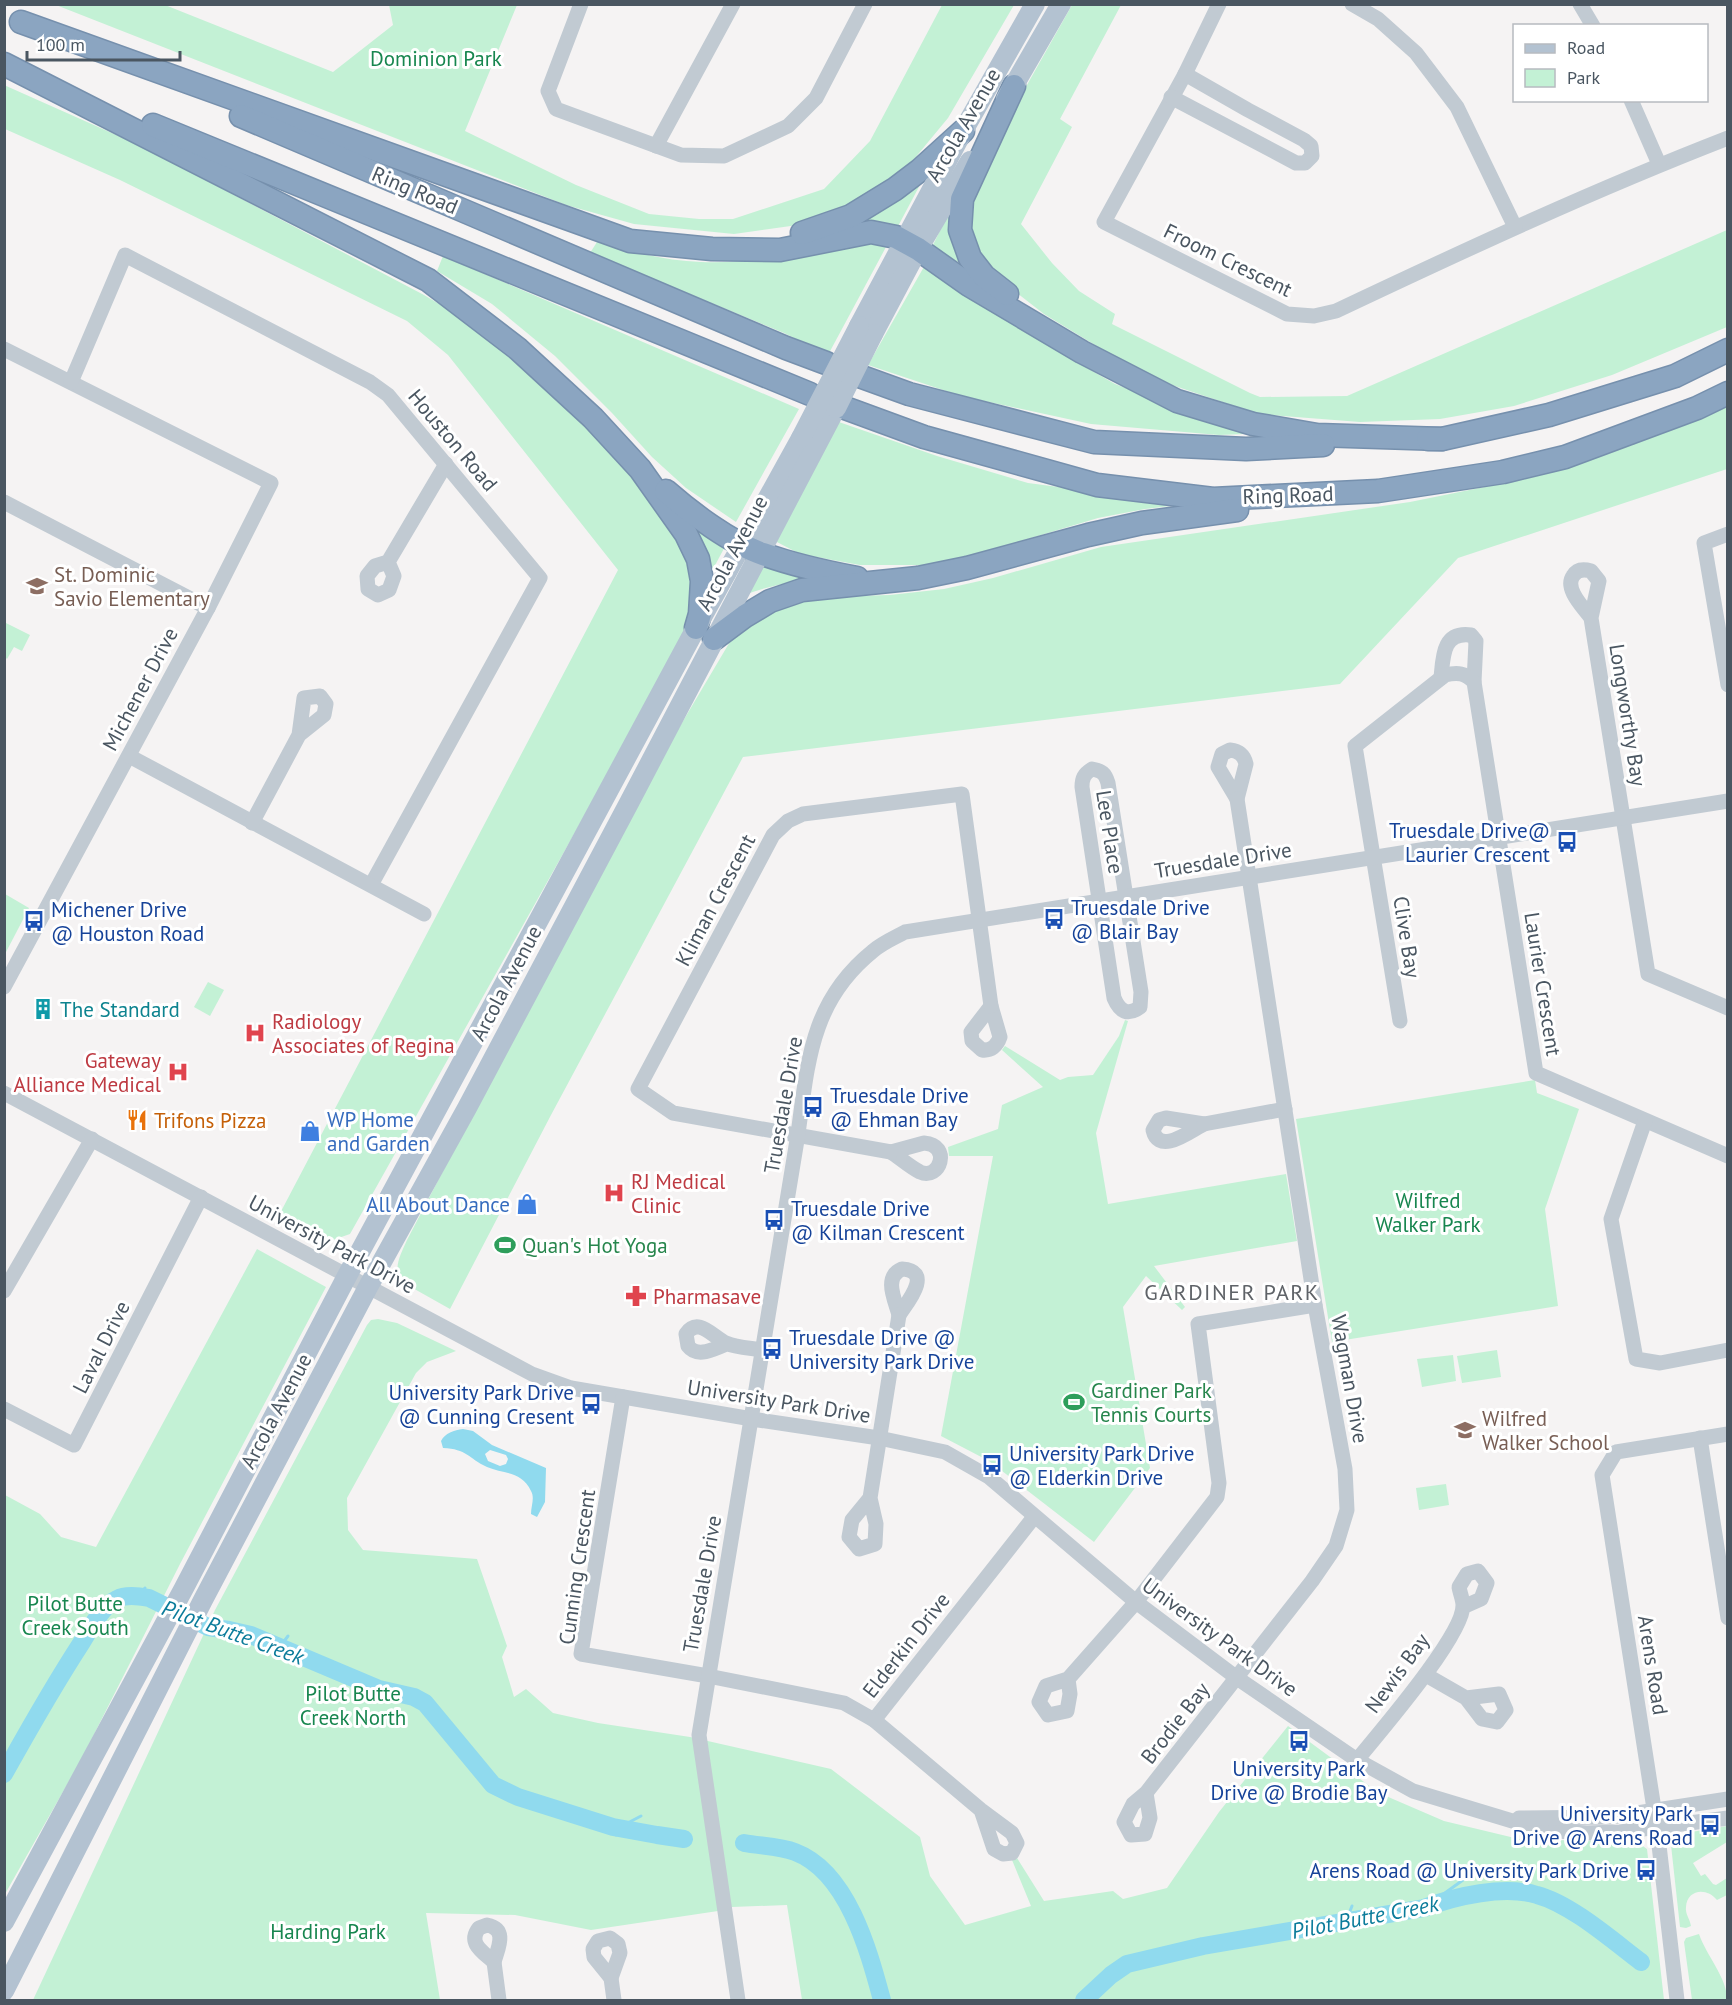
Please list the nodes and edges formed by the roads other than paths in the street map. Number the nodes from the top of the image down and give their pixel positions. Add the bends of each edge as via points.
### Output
1 (581, 4) edge
2 (732, 4) edge
3 (865, 4) edge
4 (1035, 4) edge
5 (1061, 4) edge
6 (1219, 4) edge
7 (1352, 4) edge
8 (1580, 4) edge
9 (13, 18) edge
10 (1592, 24) edge
11 (4, 64) edge
12 (1185, 74) junction
13 (1014, 86) junction
14 (1171, 97) junction
15 (1632, 102) edge
16 (963, 131) junction
17 (1728, 138) edge
18 (656, 146) junction
19 (1659, 165) junction
20 (1515, 227) junction
21 (911, 245) junction
22 (712, 249) junction
23 (4, 349) edge
24 (1728, 350) edge
25 (1082, 352) junction
26 (826, 363) dead end
27 (862, 377) dead end
28 (71, 382) junction
29 (1728, 393) edge
30 (810, 394) dead end
31 (845, 408) dead end
32 (1442, 439) junction
33 (446, 464) junction
34 (639, 469) junction
35 (1378, 491) junction
36 (4, 502) edge
37 (1728, 534) edge
38 (752, 549) junction
39 (388, 562) dead end
40 (877, 583) junction
41 (208, 608) junction
42 (1591, 618) dead end
43 (705, 634) junction
44 (1441, 678) junction
45 (1474, 682) junction
46 (1728, 685) edge
47 (298, 735) dead end
48 (129, 756) junction
49 (1237, 799) dead end
50 (1728, 801) edge
51 (1623, 818) junction
52 (252, 823) junction
53 (1498, 838) junction
54 (1373, 858) junction
55 (1249, 878) junction
56 (371, 885) junction
57 (1126, 896) junction
58 (1100, 901) junction
59 (424, 914) dead end
60 (978, 921) junction
61 (4, 987) edge
62 (991, 1006) dead end
63 (1728, 1008) edge
64 (1400, 1022) dead end
65 (4, 1093) edge
66 (1285, 1109) junction
67 (1645, 1120) junction
68 (1204, 1124) dead end
69 (798, 1134) junction
70 (92, 1139) junction
71 (891, 1152) dead end
72 (1728, 1156) edge
73 (201, 1197) junction
74 (347, 1276) junction
75 (368, 1287) junction
76 (4, 1291) edge
77 (1315, 1305) junction
78 (899, 1315) dead end
79 (727, 1344) dead end
80 (763, 1350) junction
81 (1728, 1350) edge
82 (623, 1397) junction
83 (4, 1409) edge
84 (752, 1419) junction
85 (1728, 1434) edge
86 (879, 1438) junction
87 (1700, 1438) junction
88 (870, 1498) dead end
89 (1034, 1517) junction
90 (1136, 1602) junction
91 (1464, 1606) dead end
92 (1728, 1618) edge
93 (1426, 1675) junction
94 (708, 1676) junction
95 (1237, 1678) junction
96 (1068, 1679) dead end
97 (1466, 1698) dead end
98 (874, 1720) junction
99 (1356, 1760) junction
100 (1146, 1793) dead end
101 (1728, 1799) edge
102 (981, 1810) dead end
103 (1654, 1811) junction
104 (1504, 1818) junction
105 (1728, 1818) edge
106 (1657, 1828) junction
107 (4, 1922) edge
108 (494, 1962) dead end
109 (611, 1978) dead end
110 (4, 1991) edge
111 (499, 2001) edge
112 (614, 2001) edge
113 (738, 2001) edge
114 (1677, 2001) edge

1 - 18 street via 548,91 556,109
2 - 18 street
3 - 18 street via 816,98 788,126 724,156 681,155
4 - 16 main road, Arcola Avenue
5 - 13 main road, Arcola Avenue
6 - 12 street, Froom Crescent
7 - 20 street via 1378,19 1416,53 1457,107
8 - 10 street
9 - 22 highway via 630,241
9 - 26 highway, Ring Road
11 - 30 highway, Ring Road
11 - 34 highway via 428,280 518,349 593,418
12 - 14 street, Froom Crescent
12 - 14 street via 1304,140 1311,146 1312,156 1305,163 1296,163
13 - 21 main road, Arcola Avenue
13 - 25 highway via 962,199 960,230 970,258 984,276
14 - 20 street, Froom Crescent via 1104,222 1287,314 1314,316 1336,311
15 - 19 street
16 - 21 main road, Arcola Avenue
16 - 22 highway via 895,189 851,216 792,236
17 - 19 street, Froom Crescent
19 - 20 street, Froom Crescent
21 - 22 highway via 871,232 780,250
21 - 25 highway via 969,285
21 - 38 main road, Arcola Avenue, bridge
23 - 28 street, Michener Drive
24 - 32 highway via 1675,376 1549,415
25 - 32 highway via 1178,400 1253,424 1317,435
27 - 32 highway via 909,394 1094,442 1246,449
28 - 33 street, Houston Road via 125,255 370,382 388,395
28 - 41 street, Michener Drive via 272,483
29 - 35 highway, Ring Road via 1565,457 1503,472
31 - 35 highway, Ring Road via 924,437 1097,485 1213,499
33 - 39 street
33 - 56 street, Houston Road via 540,578
34 - 38 highway via 685,508
34 - 43 highway via 686,534 698,559
35 - 40 highway via 1142,523 967,568
36 - 41 street
37 - 46 street via 1704,543
38 - 40 highway via 805,567
38 - 43 main road, Arcola Avenue
40 - 43 highway via 802,590 770,601
41 - 48 street, Michener Drive
42 - 51 street, Longworthy Bay
43 - 74 main road, Arcola Avenue
43 - 75 main road, Arcola Avenue via 467,1108
44 - 45 street via 1461,673
44 - 45 street via 1444,650 1451,638 1463,634 1471,635 1476,642
44 - 54 street, Clive Bay via 1355,746
45 - 53 street
47 - 52 street
48 - 52 street
48 - 61 street, Michener Drive
49 - 55 street, Wagman Drive
50 - 51 street, Truesdale Drive
51 - 53 street, Truesdale Drive
51 - 63 street, Longworthy Bay via 1648,974
52 - 56 street
53 - 54 street, Truesdale Drive
53 - 67 street, Laurier Crescent via 1536,1073
54 - 55 street, Truesdale Drive
54 - 64 street, Clive Bay
55 - 57 street, Truesdale Drive
55 - 66 street, Wagman Drive
56 - 59 street
57 - 58 street, Truesdale Drive
57 - 58 street via 1141,992 1140,1007 1133,1012 1118,1007 1114,998
57 - 58 street, Lee Place via 1108,783 1101,770 1092,769 1082,779 1082,787
58 - 60 street, Truesdale Drive
60 - 62 street
60 - 69 street, Truesdale Drive via 905,932 874,950 848,974 823,1012 808,1057
60 - 69 street, Kliman Crescent via 962,794 803,814 773,835 638,1089 673,1113
65 - 70 street, University Park Drive
66 - 68 street
66 - 77 street, Wagman Drive
67 - 72 street, Laurier Crescent
67 - 81 street via 1611,1219 1636,1359 1660,1363
69 - 71 street
69 - 80 street, Truesdale Drive
70 - 73 street, University Park Drive
70 - 76 street
73 - 74 street, University Park Drive
73 - 83 street, Laval Drive via 74,1445
74 - 75 street, University Park Drive
74 - 107 main road, Arcola Avenue
75 - 82 street, University Park Drive via 532,1374 571,1388
75 - 110 main road, Arcola Avenue
77 - 90 street via 1198,1324 1219,1483 1217,1497
77 - 95 street, Wagman Drive via 1345,1469 1347,1510 1336,1546
78 - 86 street
79 - 80 street
80 - 84 street, Truesdale Drive
82 - 84 street, University Park Drive
82 - 94 street, Cunning Crescent via 581,1654
84 - 86 street, University Park Drive
84 - 94 street, Truesdale Drive
85 - 87 street, Arens Road
86 - 88 street
86 - 89 street, University Park Drive via 945,1452 989,1478
87 - 92 street
87 - 103 street, Arens Road via 1616,1452 1602,1474
89 - 90 street, University Park Drive
89 - 98 street, Elderkin Drive
90 - 95 street, University Park Drive
90 - 96 street
91 - 93 street, Newis Bay
93 - 97 street
93 - 99 street, Newis Bay
94 - 98 street, Elderkin Drive via 844,1703
94 - 113 street, Truesdale Drive via 699,1735 700,1755
95 - 99 street, University Park Drive
95 - 100 street, Brodie Bay
98 - 102 street
99 - 104 street, University Park Drive via 1413,1791
101 - 103 street, University Park Drive
103 - 104 street, University Park Drive via 1611,1817
103 - 106 street, Arens Road
104 - 106 street, University Park Drive via 1542,1830 1587,1833
105 - 106 street, University Park Drive
106 - 114 street, Arens Road
108 - 111 street
109 - 112 street

